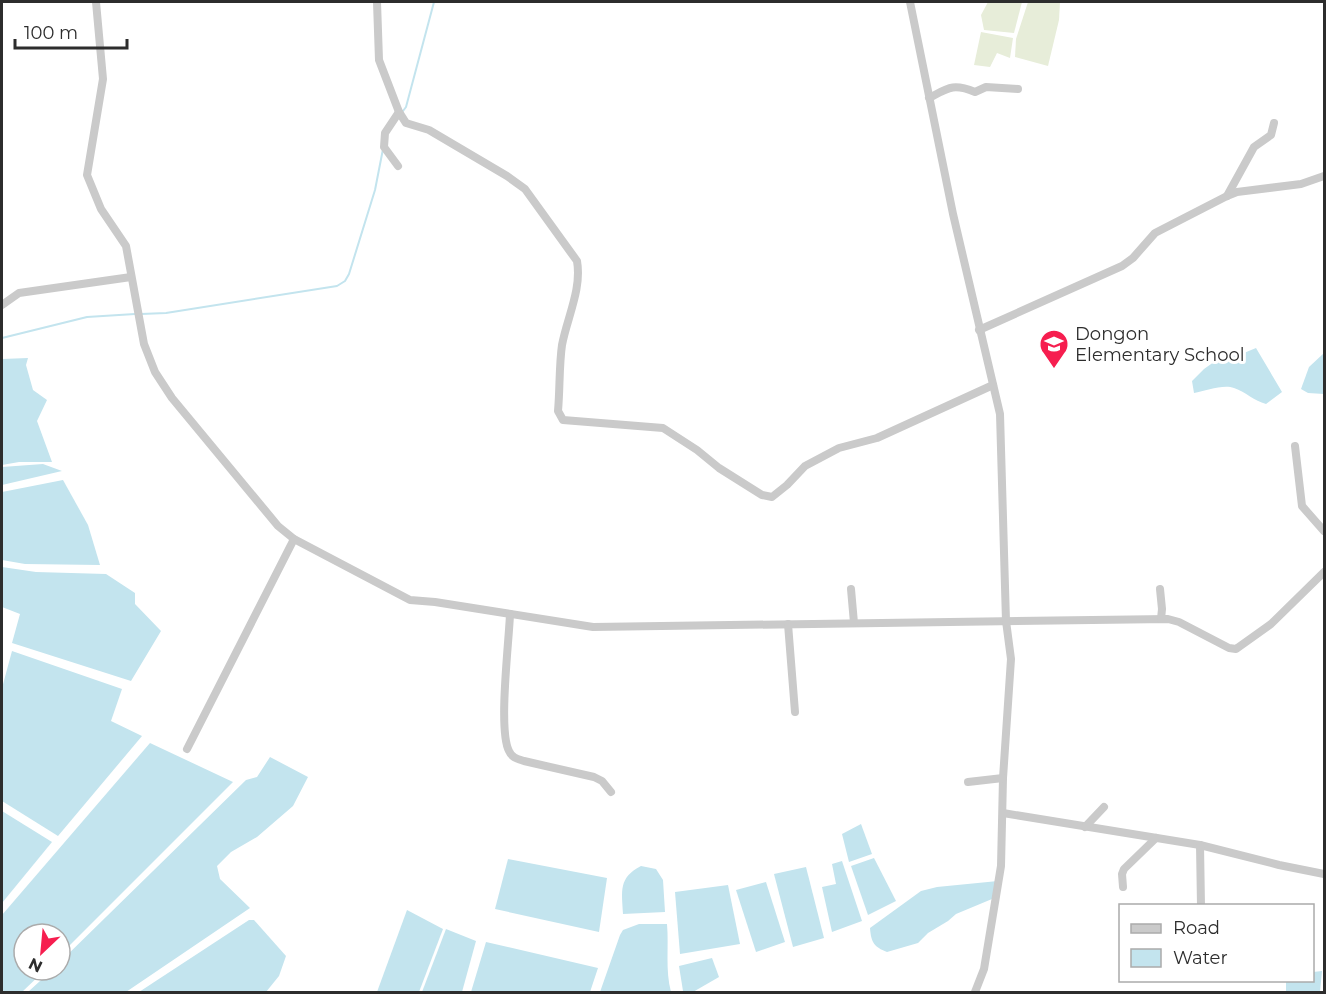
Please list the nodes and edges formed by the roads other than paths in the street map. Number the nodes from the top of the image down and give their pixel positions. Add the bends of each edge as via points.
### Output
1 (96, 2) edge
2 (377, 2) edge
3 (909, 2) edge
4 (1018, 89) dead end
5 (929, 98) junction
6 (399, 112) junction
7 (1274, 123) dead end
8 (398, 166) dead end
9 (1324, 176) edge
10 (1227, 196) junction
11 (130, 277) junction
12 (2, 305) edge
13 (980, 330) junction
14 (993, 385) junction
15 (1295, 446) dead end
16 (1324, 531) edge
17 (294, 539) junction
18 (1324, 572) edge
19 (851, 589) dead end
20 (1160, 589) dead end
21 (510, 614) junction
22 (1161, 619) junction
23 (1006, 621) junction
24 (854, 623) junction
25 (788, 624) junction
26 (795, 712) dead end
27 (187, 749) dead end
28 (1003, 778) junction
29 (969, 782) dead end
30 (611, 792) dead end
31 (1104, 807) dead end
32 (1003, 813) junction
33 (1084, 827) junction
34 (1156, 838) junction
35 (1200, 845) junction
36 (1324, 874) edge
37 (1123, 887) dead end
38 (1201, 904) edge
39 (975, 993) edge

1 - 11 street via 103,79 87,175 101,209 126,246
2 - 6 street via 379,60
3 - 5 street
4 - 5 street via 986,87 975,92 950,87
5 - 13 street
6 - 8 street via 385,133 384,147
6 - 14 street via 406,123 429,130 525,189 577,261 577,284 562,345 558,411 563,420 663,428 769,498 805,466 839,447 877,438
7 - 10 street via 1271,135 1254,147
9 - 10 street via 1301,184
10 - 13 street via 1155,234 1122,266
11 - 12 street via 19,293
11 - 17 street via 144,344 155,372 271,517
13 - 14 street
14 - 23 street via 1000,414
15 - 16 street via 1302,506
17 - 21 street via 410,600
17 - 27 street
18 - 22 street via 1271,624 1236,649 1179,622
19 - 24 street
20 - 22 street
21 - 25 street via 593,627
21 - 30 street via 504,731 508,751 514,758 594,777
22 - 23 street
23 - 24 street
23 - 28 street via 1011,659
24 - 25 street
25 - 26 street
28 - 29 street
28 - 32 street
31 - 33 street
32 - 33 street
32 - 39 street via 998,889 984,969
33 - 34 street
34 - 35 street
34 - 37 street via 1124,869
35 - 36 street
35 - 38 street

